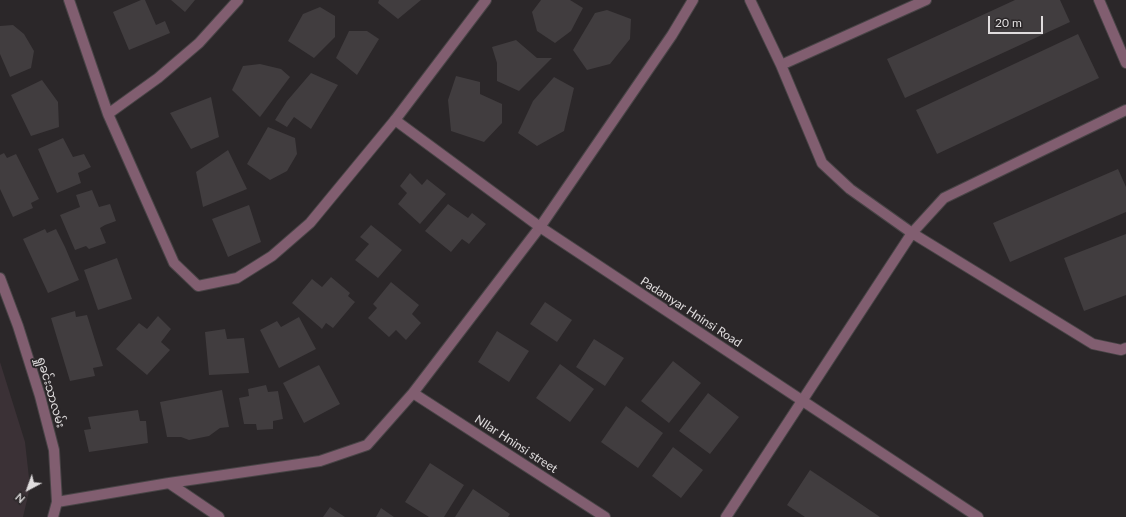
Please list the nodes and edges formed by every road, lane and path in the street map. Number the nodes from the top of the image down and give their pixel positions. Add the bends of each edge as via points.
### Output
1 (69, 0) edge
2 (238, 0) edge
3 (486, 0) edge
4 (693, 0) edge
5 (750, 0) edge
6 (926, 0) edge
7 (1099, 0) edge
8 (1126, 63) edge
9 (781, 65) junction
10 (1126, 110) edge
11 (108, 114) junction
12 (395, 120) junction
13 (540, 228) junction
14 (912, 233) junction
15 (0, 278) edge
16 (1126, 348) edge
17 (413, 394) junction
18 (802, 400) junction
19 (169, 483) junction
20 (57, 502) junction
21 (52, 517) edge
22 (220, 517) edge
23 (604, 517) edge
24 (726, 517) edge
25 (978, 517) edge

1 - 11 street
2 - 11 street via 199,43 158,78
3 - 12 street
4 - 13 street via 672,35
5 - 9 street
6 - 9 street
7 - 8 street
9 - 14 street via 822,163 850,189
10 - 14 street via 944,198
11 - 12 street via 174,263 198,286 237,278 272,256 310,223
12 - 13 street, Padamyar Hninsi Road
13 - 17 street
13 - 18 street, Padamyar Hninsi Road
14 - 16 street via 1093,344 1121,350
14 - 18 street
15 - 20 street, ရှုခင်းသာလမ်း via 40,396 54,450
17 - 19 street via 367,445 320,461
17 - 23 street, NIlar Hninsi street
18 - 24 street
18 - 25 street, Padamyar Hninsi Road
19 - 20 street
19 - 22 street
20 - 21 street, ရှုခင်းသာလမ်း

